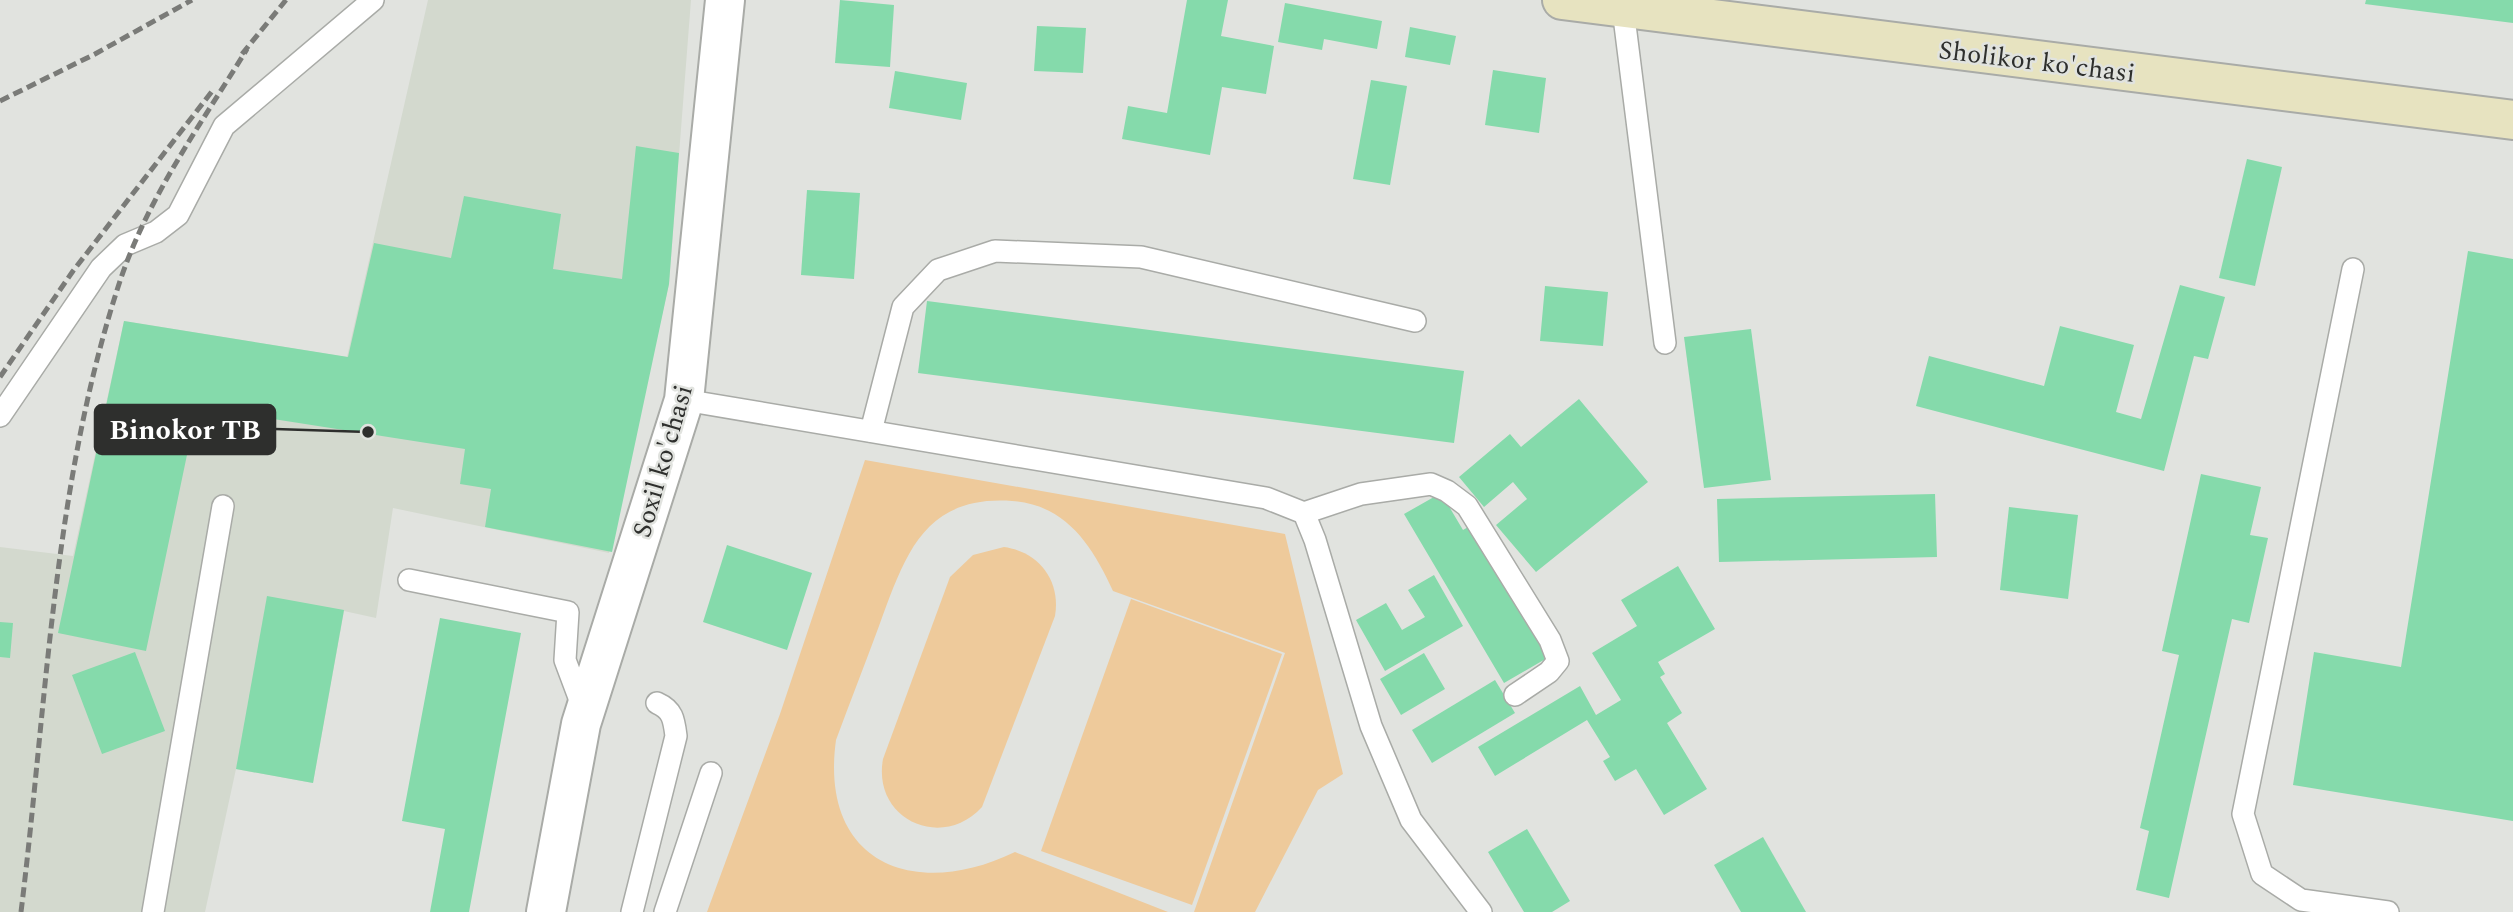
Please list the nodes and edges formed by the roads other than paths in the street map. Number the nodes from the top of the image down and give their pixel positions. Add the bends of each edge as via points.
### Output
1 (373, 0) edge
2 (725, 0) edge
3 (1562, 0) edge
4 (1623, 9) junction
5 (2513, 120) edge
6 (2353, 269) dead end
7 (1415, 321) dead end
8 (1665, 344) dead end
9 (684, 400) junction
10 (0, 416) edge
11 (871, 431) junction
12 (223, 506) dead end
13 (1304, 513) junction
14 (409, 580) dead end
15 (1515, 695) dead end
16 (657, 703) dead end
17 (584, 713) junction
18 (711, 773) dead end
19 (153, 912) edge
20 (546, 912) edge
21 (632, 912) edge
22 (665, 912) edge
23 (1481, 912) edge
24 (2388, 912) edge

1 - 10 lane via 224,126 178,215 156,232 125,245 102,268
2 - 9 street, Soxil ko'chasi
3 - 4 street, Sholikor ko'chasi
4 - 5 street, Sholikor ko'chasi
4 - 8 lane
6 - 24 lane via 2242,814 2262,874 2301,900
7 - 11 lane via 1141,257 995,251 938,270 904,307
9 - 11 lane
9 - 17 street, Soxil ko'chasi
11 - 13 lane via 1266,498
12 - 19 lane
13 - 15 lane via 1361,494 1431,484 1467,506 1550,640 1558,661 1549,673
13 - 23 lane via 1371,726 1411,820
14 - 17 lane via 568,612 565,660
16 - 21 lane via 673,717 676,736
17 - 20 street, Soxil ko'chasi
18 - 22 lane

